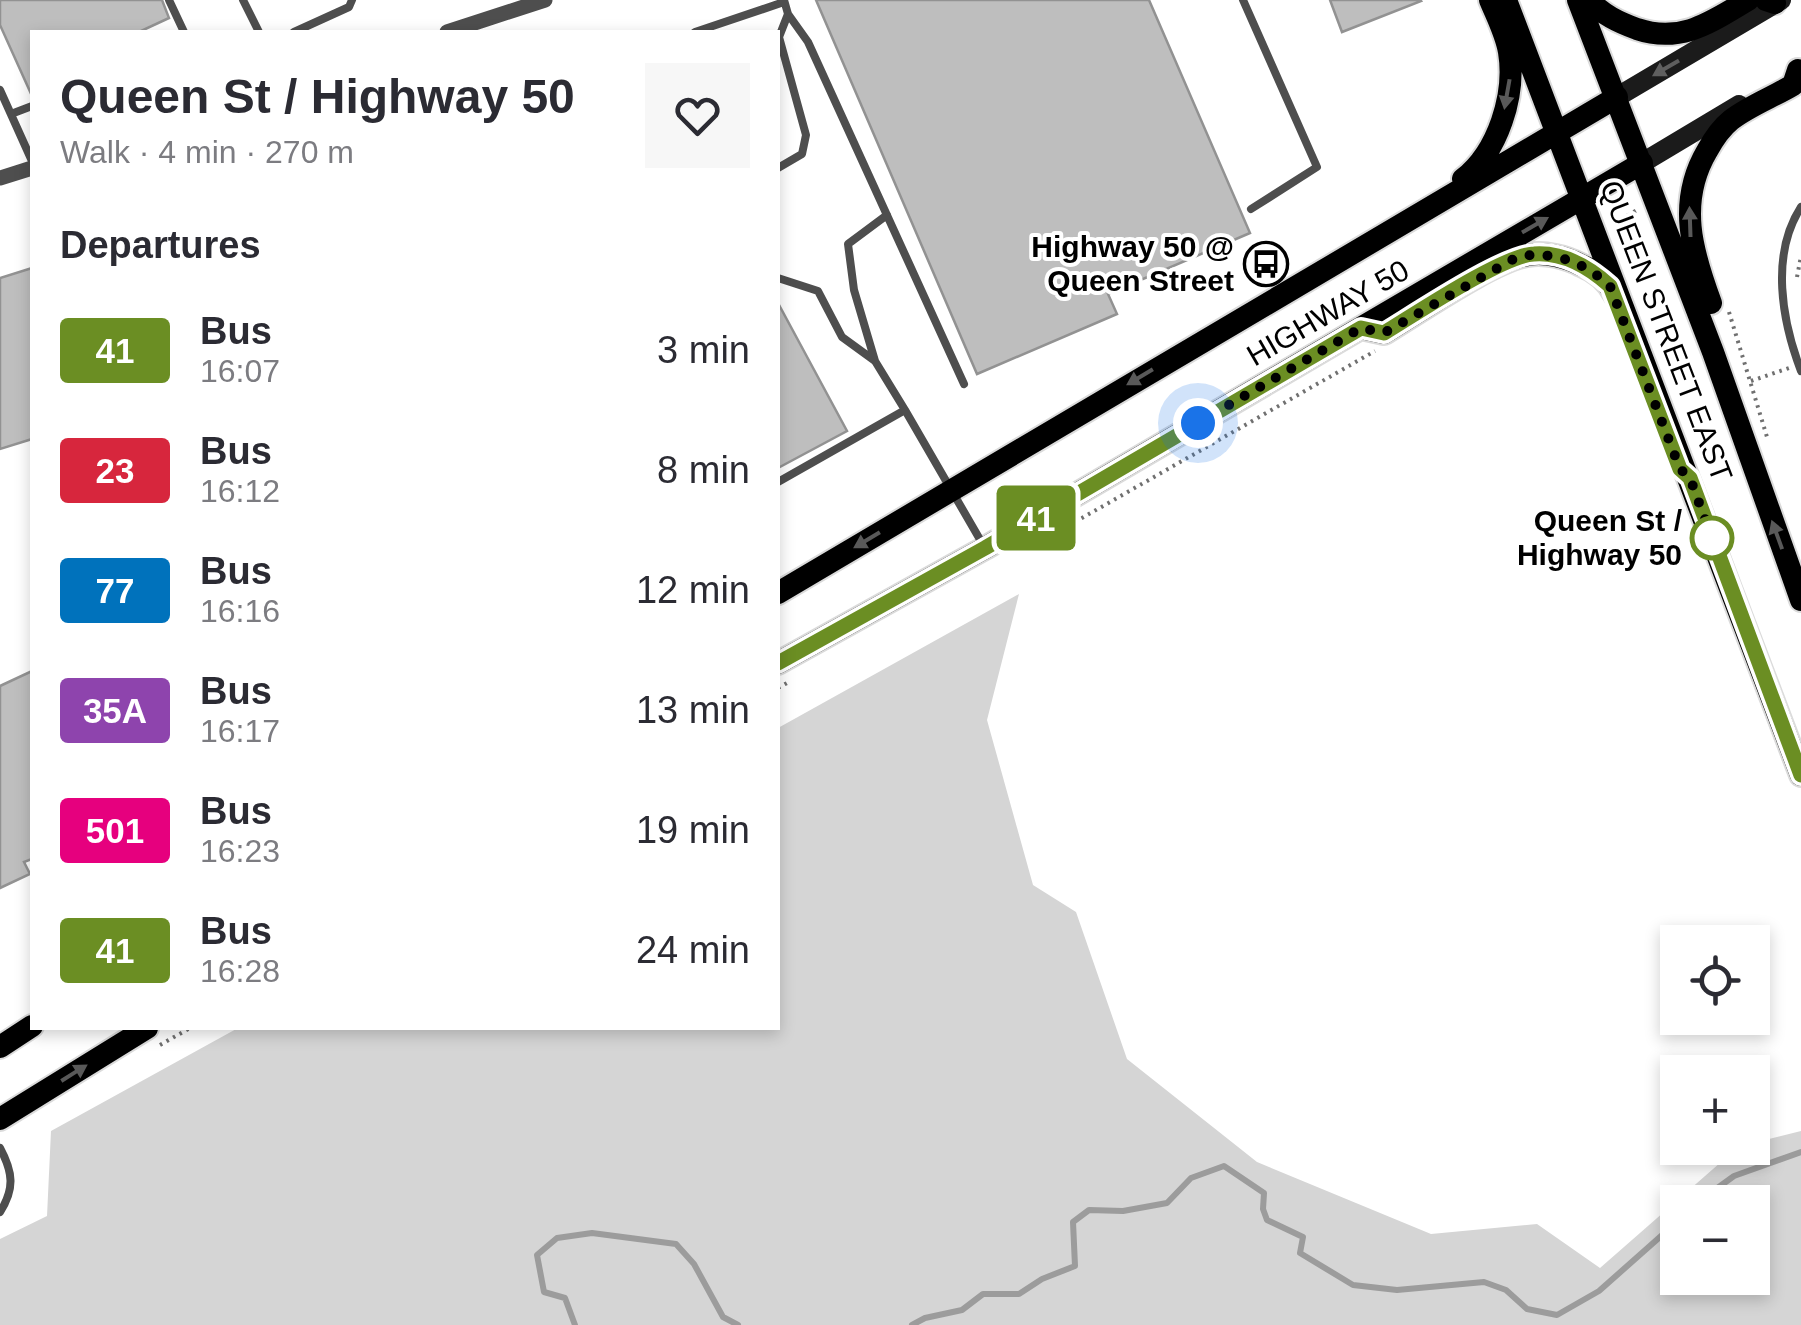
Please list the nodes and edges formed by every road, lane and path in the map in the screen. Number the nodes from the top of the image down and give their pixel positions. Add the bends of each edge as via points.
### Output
1 (169, 0) edge
2 (243, 0) edge
3 (352, 0) edge
4 (545, 0) edge
5 (1243, 0) edge
6 (1490, 0) edge
7 (1506, 0) edge
8 (1578, 0) edge
9 (1589, 0) edge
10 (1748, 0) edge
11 (784, 1) edge
12 (1774, 1) edge
13 (788, 14) junction
14 (183, 30) edge
15 (258, 30) edge
16 (298, 30) edge
17 (453, 30) edge
18 (701, 30) edge
19 (780, 34) edge
20 (780, 41) edge
21 (1800, 70) edge
22 (0, 90) edge
23 (1617, 97) junction
24 (30, 107) edge
25 (11, 114) junction
26 (1559, 133) junction
27 (30, 159) edge
28 (1642, 163) junction
29 (30, 165) edge
30 (780, 167) edge
31 (0, 178) edge
32 (1584, 197) junction
33 (1656, 200) junction
34 (1801, 207) edge
35 (1251, 209) dead end
36 (887, 215) junction
37 (1597, 232) junction
38 (1801, 256) edge
39 (1346, 257) junction
40 (780, 279) edge
41 (1797, 281) dead end
42 (1724, 300) dead end
43 (1361, 328) junction
44 (1388, 344) dead end
45 (875, 361) junction
46 (1800, 368) edge
47 (1751, 380) junction
48 (964, 384) dead end
49 (906, 410) junction
50 (1768, 438) dead end
51 (1747, 450) junction
52 (1690, 478) junction
53 (780, 481) edge
54 (951, 491) junction
55 (1068, 526) dead end
56 (985, 548) junction
57 (780, 592) edge
58 (1801, 600) edge
59 (786, 671) edge
60 (1801, 775) edge
61 (30, 1027) edge
62 (144, 1030) edge
63 (0, 1047) edge
64 (0, 1118) edge
65 (0, 1148) edge
66 (0, 1212) edge

1 - 14 lane
2 - 15 lane
3 - 16 lane
4 - 17 street
5 - 35 lane via 1317,167
6 -> 39 main road via 1508,47 1510,84 1482,161 1458,184 1349,247
7 - 26 main road, QUEEN STREET EAST
8 - 23 main road, QUEEN STREET EAST
9 - 10 main road via 1618,22 1672,35 1702,27
11 - 13 lane
11 - 18 lane
12 -> 23 main road, HIGHWAY 50
13 - 19 lane
13 - 36 lane via 808,42
20 - 30 lane via 806,135 802,154
21 - 28 main road, HIGHWAY 50
51 -> 21 main road via 1736,373 1692,246 1690,198 1700,164 1723,128 1793,85
22 - 25 lane
23 - 26 main road, HIGHWAY 50
23 - 28 main road, QUEEN STREET EAST
24 - 25 lane
25 - 27 lane
26 - 32 main road, QUEEN STREET EAST
26 - 39 main road, HIGHWAY 50
28 - 32 main road, HIGHWAY 50
28 - 33 main road, QUEEN STREET EAST
29 - 31 street
32 - 37 main road, QUEEN STREET EAST
43 -> 32 main road, HIGHWAY 50
33 - 37 path
33 - 51 main road, QUEEN STREET EAST
34 - 46 lane via 1783,253 1782,276
36 - 45 lane via 848,244
36 - 48 lane
37 - 52 main road, QUEEN STREET EAST
38 - 41 path
39 -> 54 main road, HIGHWAY 50
40 - 45 lane via 818,292 842,337
42 - 47 path
43 - 52 main road via 1384,333 1517,257 1556,256 1586,266 1610,286 1680,469
43 - 56 main road, HIGHWAY 50
44 - 55 path
45 - 49 lane
46 - 47 path
47 - 50 path
49 - 53 lane
49 - 54 lane
58 -> 51 main road, QUEEN STREET EAST
52 - 60 main road, QUEEN STREET EAST
54 - 56 lane
54 -> 57 main road, HIGHWAY 50
56 - 59 main road, HIGHWAY 50
61 - 63 main road
64 -> 62 main road
65 - 66 lane via 12,1191

